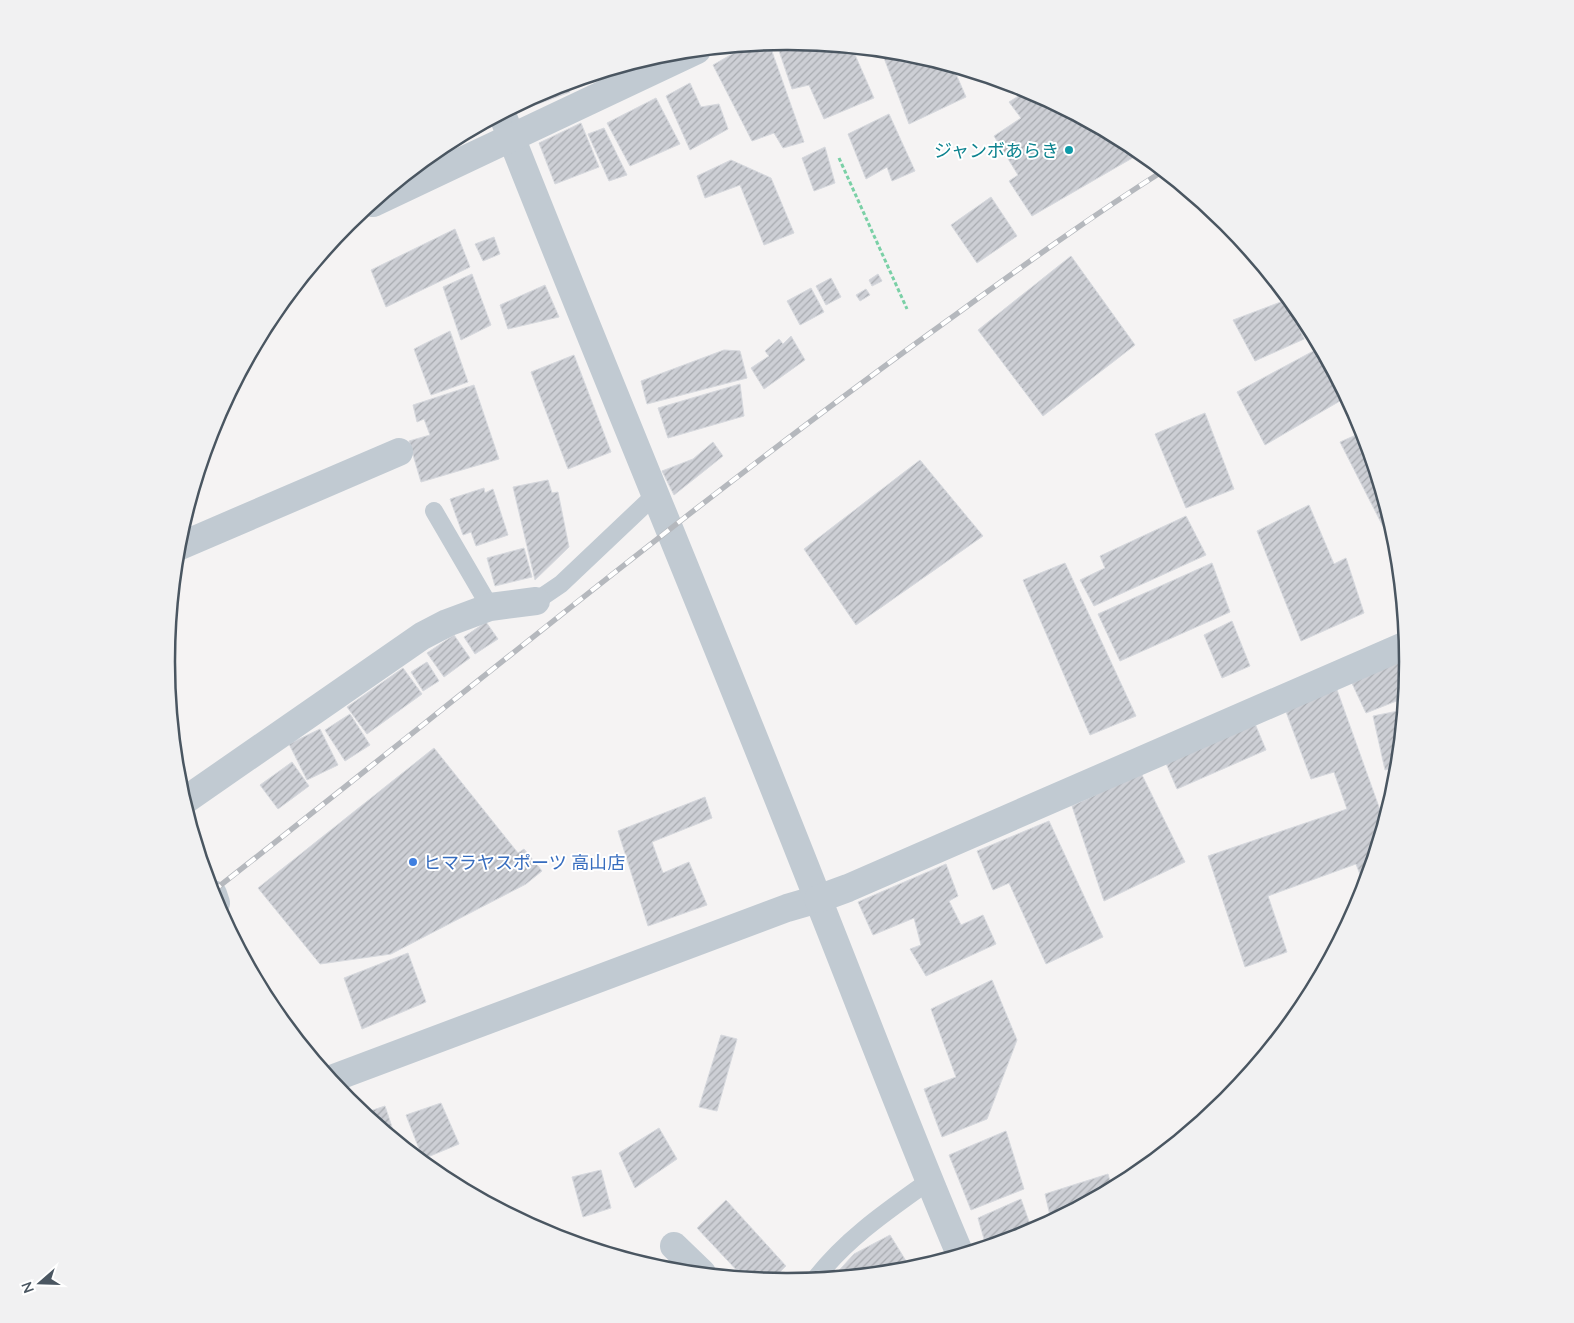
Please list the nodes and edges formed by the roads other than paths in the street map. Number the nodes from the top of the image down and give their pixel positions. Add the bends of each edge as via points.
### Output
1 (665, 63) edge
2 (506, 126) edge
3 (405, 185) edge
4 (399, 452) dead end
5 (656, 494) junction
6 (434, 511) dead end
7 (187, 543) edge
8 (536, 601) joint
9 (490, 607) junction
10 (1398, 648) edge
11 (191, 796) edge
12 (818, 899) junction
13 (339, 1077) edge
14 (929, 1182) junction
15 (674, 1246) dead end
16 (958, 1248) edge
17 (694, 1266) edge
18 (821, 1272) edge

1 - 2 street
2 - 3 street
2 - 5 street
4 - 7 street
5 - 8 lane via 561,584
5 - 12 street
6 - 9 lane
8 - 9 street
9 - 11 street via 422,636
10 - 12 street
12 - 13 street
12 - 14 street
14 - 16 street
14 - 18 lane via 843,1247
15 - 17 street

